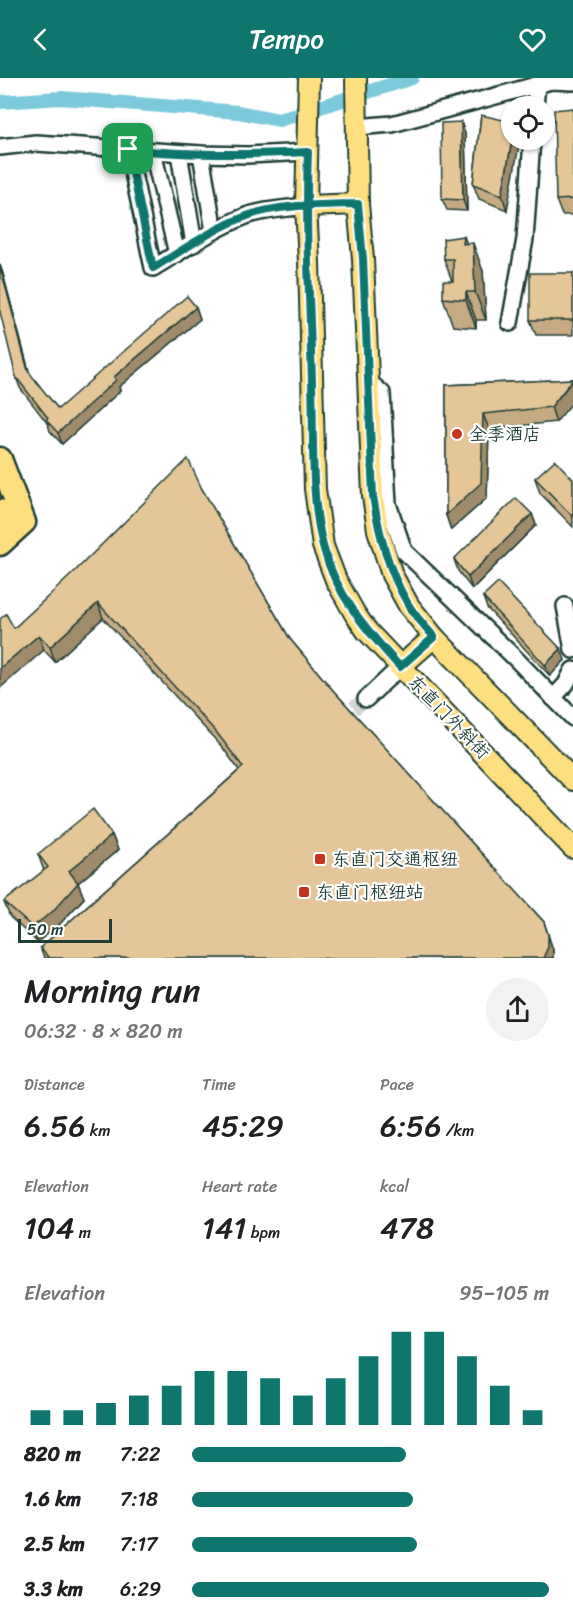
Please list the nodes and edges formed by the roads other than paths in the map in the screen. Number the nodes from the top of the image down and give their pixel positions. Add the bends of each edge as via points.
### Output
1 (309, 78) edge
2 (356, 78) edge
3 (547, 81) edge
4 (573, 82) edge
5 (540, 96) edge
6 (356, 127) junction
7 (0, 147) edge
8 (128, 149) junction
9 (531, 150) edge
10 (153, 152) junction
11 (308, 152) junction
12 (179, 153) junction
13 (201, 154) junction
14 (358, 204) junction
15 (306, 206) junction
16 (214, 231) junction
17 (194, 244) junction
18 (177, 254) junction
19 (510, 323) dead end
20 (368, 381) junction
21 (0, 459) edge
22 (7, 520) edge
23 (0, 544) edge
24 (565, 606) dead end
25 (434, 637) junction
26 (573, 650) edge
27 (400, 667) junction
28 (573, 670) edge
29 (553, 698) junction
30 (366, 699) tunnel mouth
31 (573, 717) edge
32 (573, 780) edge
33 (573, 848) edge

1 - 11 main road, 东直门外斜街
2 - 6 main road
3 - 4 street
3 - 5 street
3 - 6 street via 392,124
6 - 14 main road
7 - 8 street via 36,143
8 - 10 street
8 - 18 street via 153,268
9 - 19 street via 525,239
10 - 12 street
10 - 18 street
11 - 13 street
11 - 15 main road, 东直门外斜街
12 - 13 street
12 - 17 street
13 - 16 street
14 - 15 main road
14 - 20 main road
15 - 16 street via 255,214
15 - 27 main road, 东直门外斜街 via 315,489 323,546 355,614
16 - 17 street
17 - 18 street
20 - 25 main road via 378,530 392,575 409,606
20 - 29 street via 382,393 388,504 404,551
21 - 22 highway
22 - 23 highway
24 - 26 street
25 - 27 main road
25 - 32 main road
27 - 30 street
27 - 33 main road, 东直门外斜街
28 - 29 street
29 - 31 street

